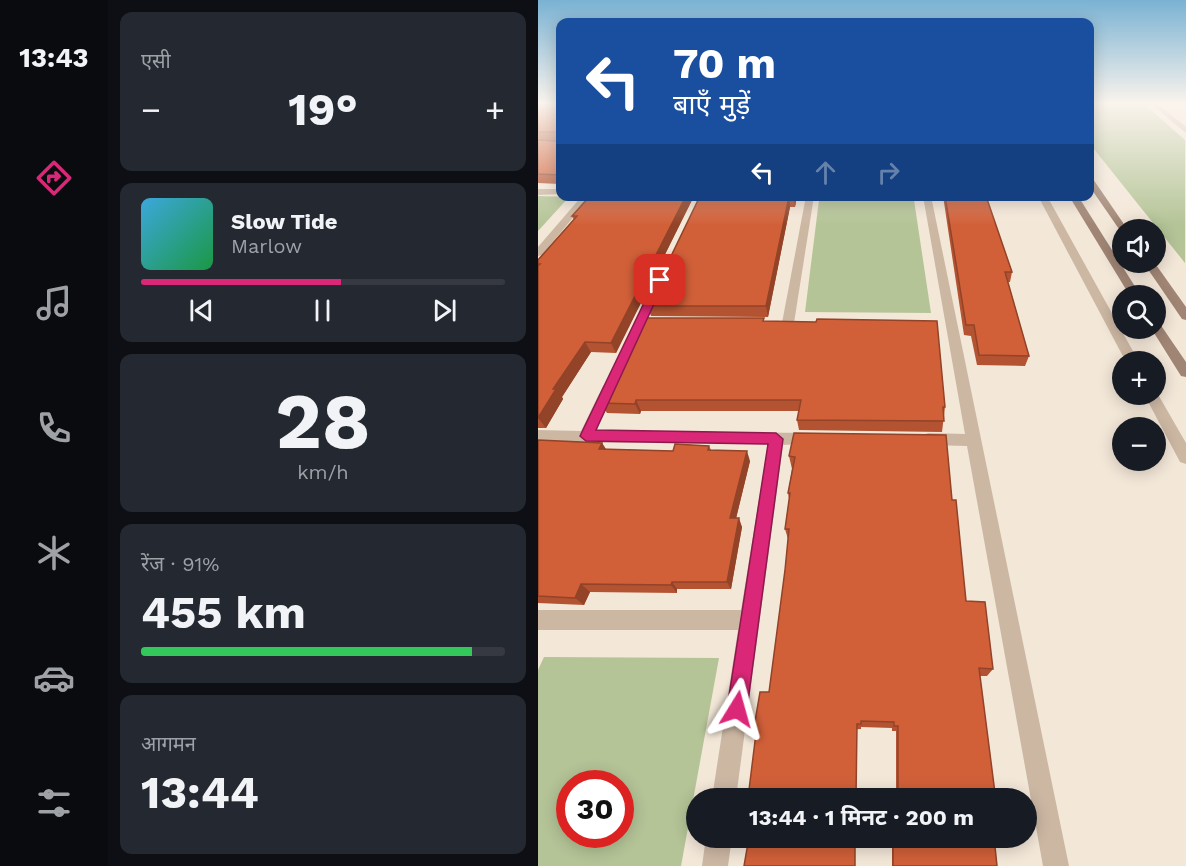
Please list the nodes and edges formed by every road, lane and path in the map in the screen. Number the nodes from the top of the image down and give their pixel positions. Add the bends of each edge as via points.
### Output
1 (1094, 187) edge
2 (538, 192) edge
3 (556, 192) edge
4 (583, 201) edge
5 (809, 201) edge
6 (928, 201) edge
7 (1045, 201) edge
8 (1076, 201) edge
9 (1116, 219) edge
10 (538, 254) edge
11 (1156, 273) edge
12 (660, 280) edge
13 (1129, 285) edge
14 (1186, 316) edge
15 (788, 324) edge
16 (1164, 339) edge
17 (631, 343) edge
18 (1127, 351) edge
19 (1186, 373) edge
20 (616, 374) edge
21 (1157, 405) edge
22 (538, 436) edge
23 (586, 436) junction
24 (776, 439) junction
25 (822, 439) edge
26 (915, 439) edge
27 (973, 440) junction
28 (1186, 458) edge
29 (749, 620) junction
30 (538, 621) edge
31 (725, 788) edge
32 (717, 848) edge
33 (715, 866) edge
34 (1056, 866) edge

1 - 9 street
2 - 3 street
4 - 10 street
5 - 15 street
6 - 27 street via 946,323
7 - 18 street
8 - 13 street
11 - 14 street
12 - 17 street via 646,322
16 - 19 street
20 - 23 street
21 - 28 street
22 - 23 street
23 - 24 street
24 - 25 street
24 - 29 street
26 - 27 street
27 - 34 street
29 - 30 street
29 - 31 street
32 - 33 street

